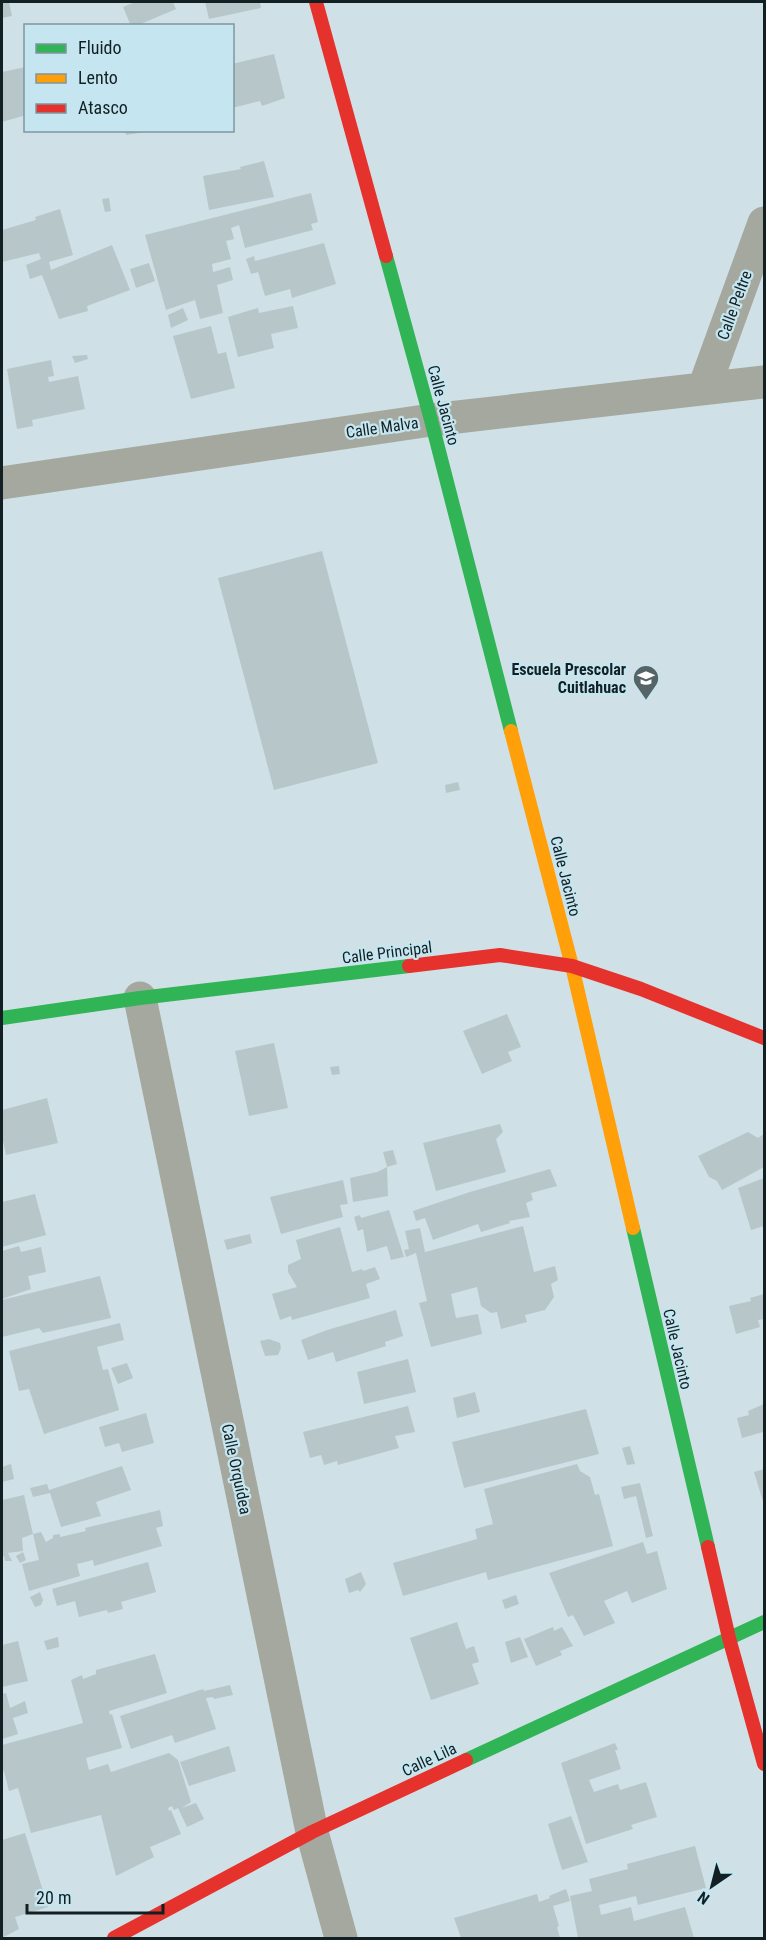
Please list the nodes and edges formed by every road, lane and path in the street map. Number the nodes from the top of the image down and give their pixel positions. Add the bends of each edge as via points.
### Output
1 (316, 2) edge
2 (765, 223) edge
3 (765, 382) edge
4 (704, 388) junction
5 (431, 420) junction
6 (2, 483) edge
7 (572, 966) junction
8 (140, 998) junction
9 (2, 1018) edge
10 (765, 1038) edge
11 (765, 1622) edge
12 (729, 1638) junction
13 (765, 1764) edge
14 (312, 1832) junction
15 (114, 1938) edge
16 (341, 1938) edge

1 - 5 street, Calle Jacinto
2 - 4 street, Calle Peltre
3 - 4 street, Calle Malva
4 - 5 street, Calle Malva
5 - 6 street, Calle Malva
5 - 7 street, Calle Jacinto
7 - 8 street, Calle Principal via 500,955
7 - 10 street, Calle Principal
7 - 12 street, Calle Jacinto
8 - 9 street, Calle Principal
8 - 14 street, Calle Orquídea
11 - 12 street, Calle Lila
12 - 13 street, Calle Jacinto
12 - 14 street, Calle Lila
14 - 15 street, Calle Lila
14 - 16 street, Calle Orquídea

